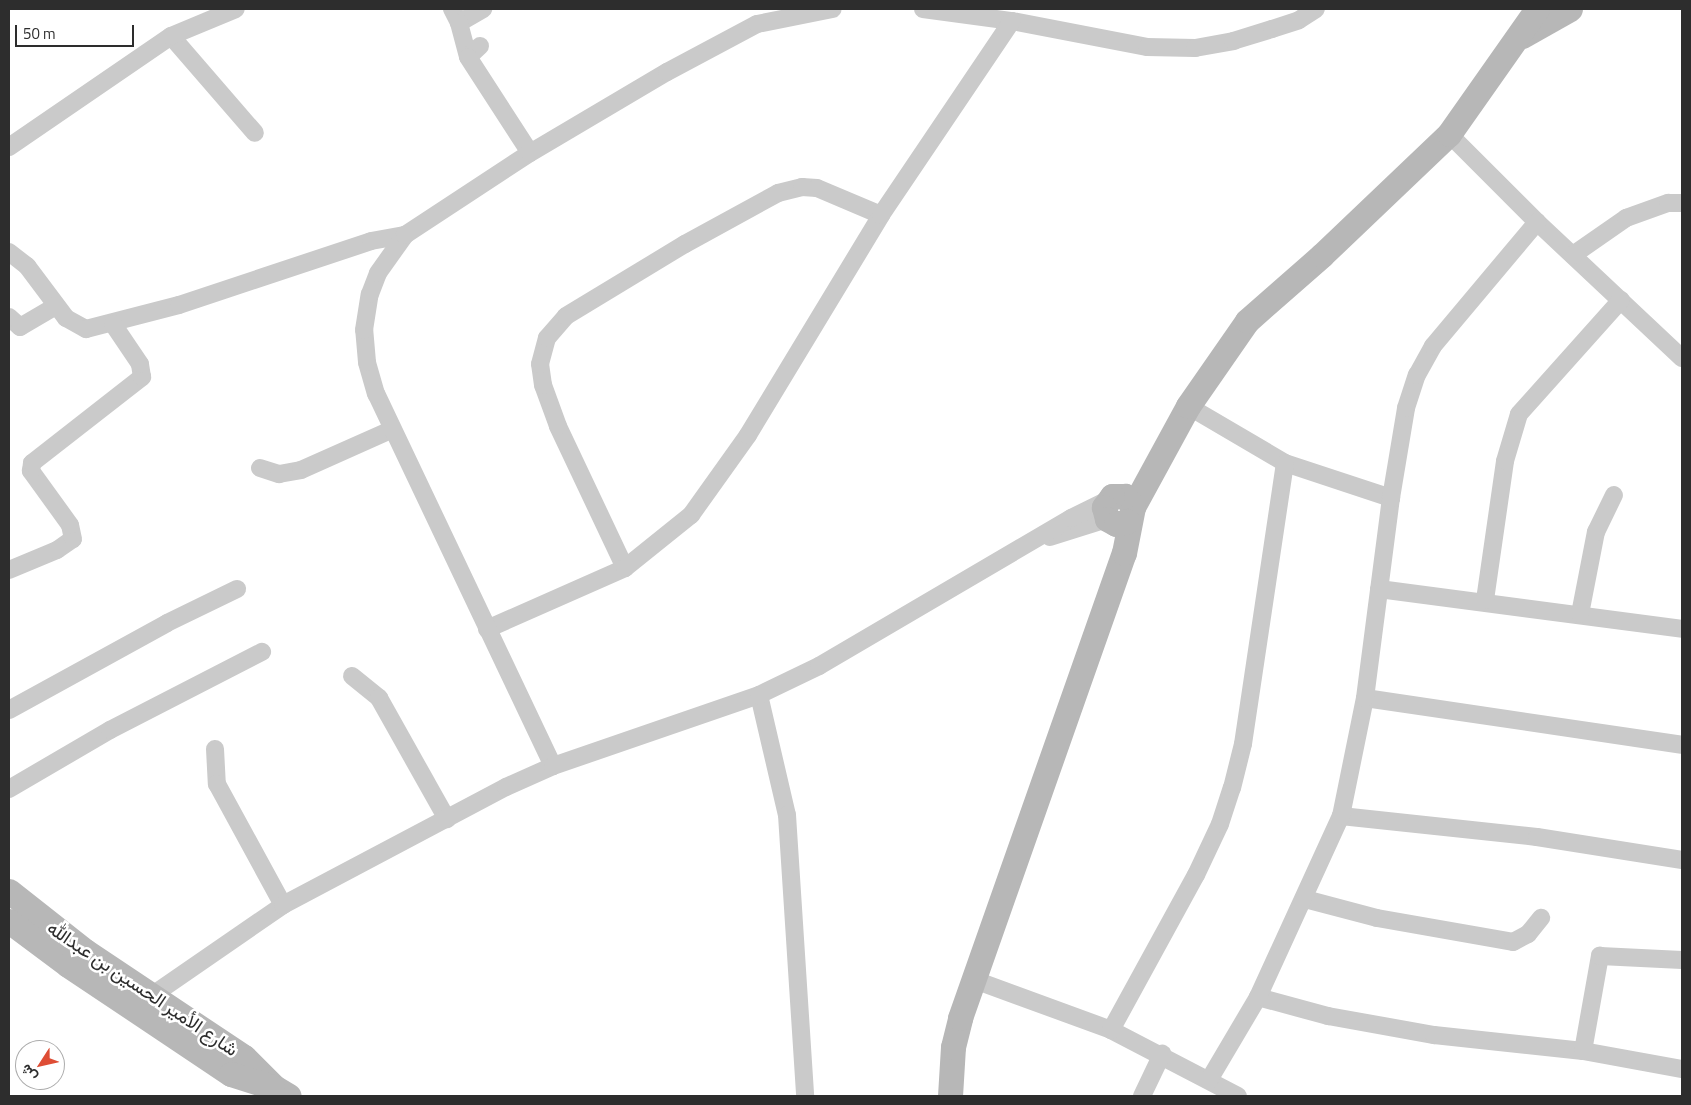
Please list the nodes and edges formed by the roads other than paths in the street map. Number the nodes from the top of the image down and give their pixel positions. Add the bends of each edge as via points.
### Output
1 (236, 9) edge
2 (483, 9) edge
3 (834, 9) edge
4 (922, 9) edge
5 (1316, 9) edge
6 (1536, 9) edge
7 (1570, 9) edge
8 (1296, 14) edge
9 (455, 16) edge
10 (1012, 21) junction
11 (172, 36) junction
12 (1512, 44) junction
13 (255, 133) dead end
14 (1450, 134) junction
15 (9, 148) edge
16 (530, 153) junction
17 (1682, 203) edge
18 (881, 215) junction
19 (1537, 222) junction
20 (405, 235) junction
21 (9, 252) edge
22 (1573, 255) junction
23 (1621, 300) junction
24 (56, 306) junction
25 (9, 317) edge
26 (113, 324) junction
27 (1682, 358) edge
28 (1188, 406) junction
29 (391, 430) junction
30 (1284, 463) junction
31 (260, 468) dead end
32 (1614, 495) dead end
33 (1391, 498) junction
34 (1117, 511) junction
35 (625, 568) junction
36 (9, 570) edge
37 (237, 589) dead end
38 (1379, 589) junction
39 (1485, 600) junction
40 (1580, 614) junction
41 (487, 629) junction
42 (1682, 629) edge
43 (262, 652) dead end
44 (352, 676) dead end
45 (759, 695) junction
46 (1365, 698) junction
47 (9, 710) edge
48 (1682, 744) edge
49 (215, 749) dead end
50 (553, 766) junction
51 (9, 789) edge
52 (1341, 816) junction
53 (447, 819) junction
54 (1682, 860) edge
55 (9, 891) edge
56 (1305, 899) junction
57 (284, 905) junction
58 (1541, 918) dead end
59 (9, 921) edge
60 (1682, 960) edge
61 (972, 979) junction
62 (1258, 997) junction
63 (143, 1002) junction
64 (1111, 1030) junction
65 (1583, 1051) junction
66 (1162, 1054) junction
67 (1682, 1069) edge
68 (1209, 1080) junction
69 (282, 1092) edge
70 (805, 1096) edge
71 (950, 1096) edge
72 (1142, 1096) edge
73 (1238, 1096) edge

1 - 11 street
2 - 9 street
3 - 16 street via 757,24 667,72
4 - 10 street
5 - 8 street
6 - 12 street
7 - 12 street
8 - 10 street via 1233,41 1195,48 1147,47
9 - 16 street
10 - 18 street
11 - 13 street
11 - 15 street
12 - 14 street
14 - 19 street
14 - 28 street via 1247,321
16 - 20 street
17 - 22 street via 1668,203 1626,218
18 - 35 street via 711,490 672,532
18 - 35 street via 817,188 802,187 778,193 685,244 573,312 546,338 540,364 543,385 558,426
19 - 22 street
19 - 33 street via 1433,346 1417,375 1406,408
20 - 26 street via 371,241
20 - 29 street via 378,273 370,294 364,330 367,362
21 - 24 street via 27,266
22 - 23 street
23 - 27 street
23 - 39 street via 1519,414 1505,461
24 - 25 street via 20,327
24 - 26 street via 81,328
26 - 36 street via 140,364 142,377 32,463 31,472 70,525 73,539
28 - 30 street
28 - 34 street
29 - 31 street via 301,470 279,474
29 - 41 street
30 - 33 street
30 - 64 street via 1247,718 1232,788 1220,824 1196,876
32 - 40 street via 1596,532
33 - 38 street
34 - 45 street via 1031,542 820,666
34 - 61 street via 1114,582
35 - 41 street
37 - 47 street via 167,623
38 - 39 street
38 - 46 street
39 - 40 street
40 - 42 street
41 - 50 street
43 - 51 street via 110,730
44 - 53 street via 379,698
45 - 50 street
45 - 70 street via 787,815
46 - 48 street
46 - 52 street
49 - 57 street via 217,784
50 - 53 street
52 - 54 street via 1537,837
52 - 56 street
53 - 57 street
55 - 63 street, شارع الأمير الحسين بن عبدالله
56 - 58 street via 1396,922 1513,942 1528,934
56 - 62 street
57 - 63 street
59 - 63 street, شارع الأمير الحسين بن عبدالله
60 - 65 street via 1600,956
61 - 64 street
61 - 71 street via 953,1047
62 - 65 street via 1328,1016 1434,1035
62 - 68 street
63 - 69 street, شارع الأمير الحسين بن عبدالله via 244,1057
64 - 66 street
65 - 67 street
66 - 68 street
66 - 72 street
68 - 73 street

